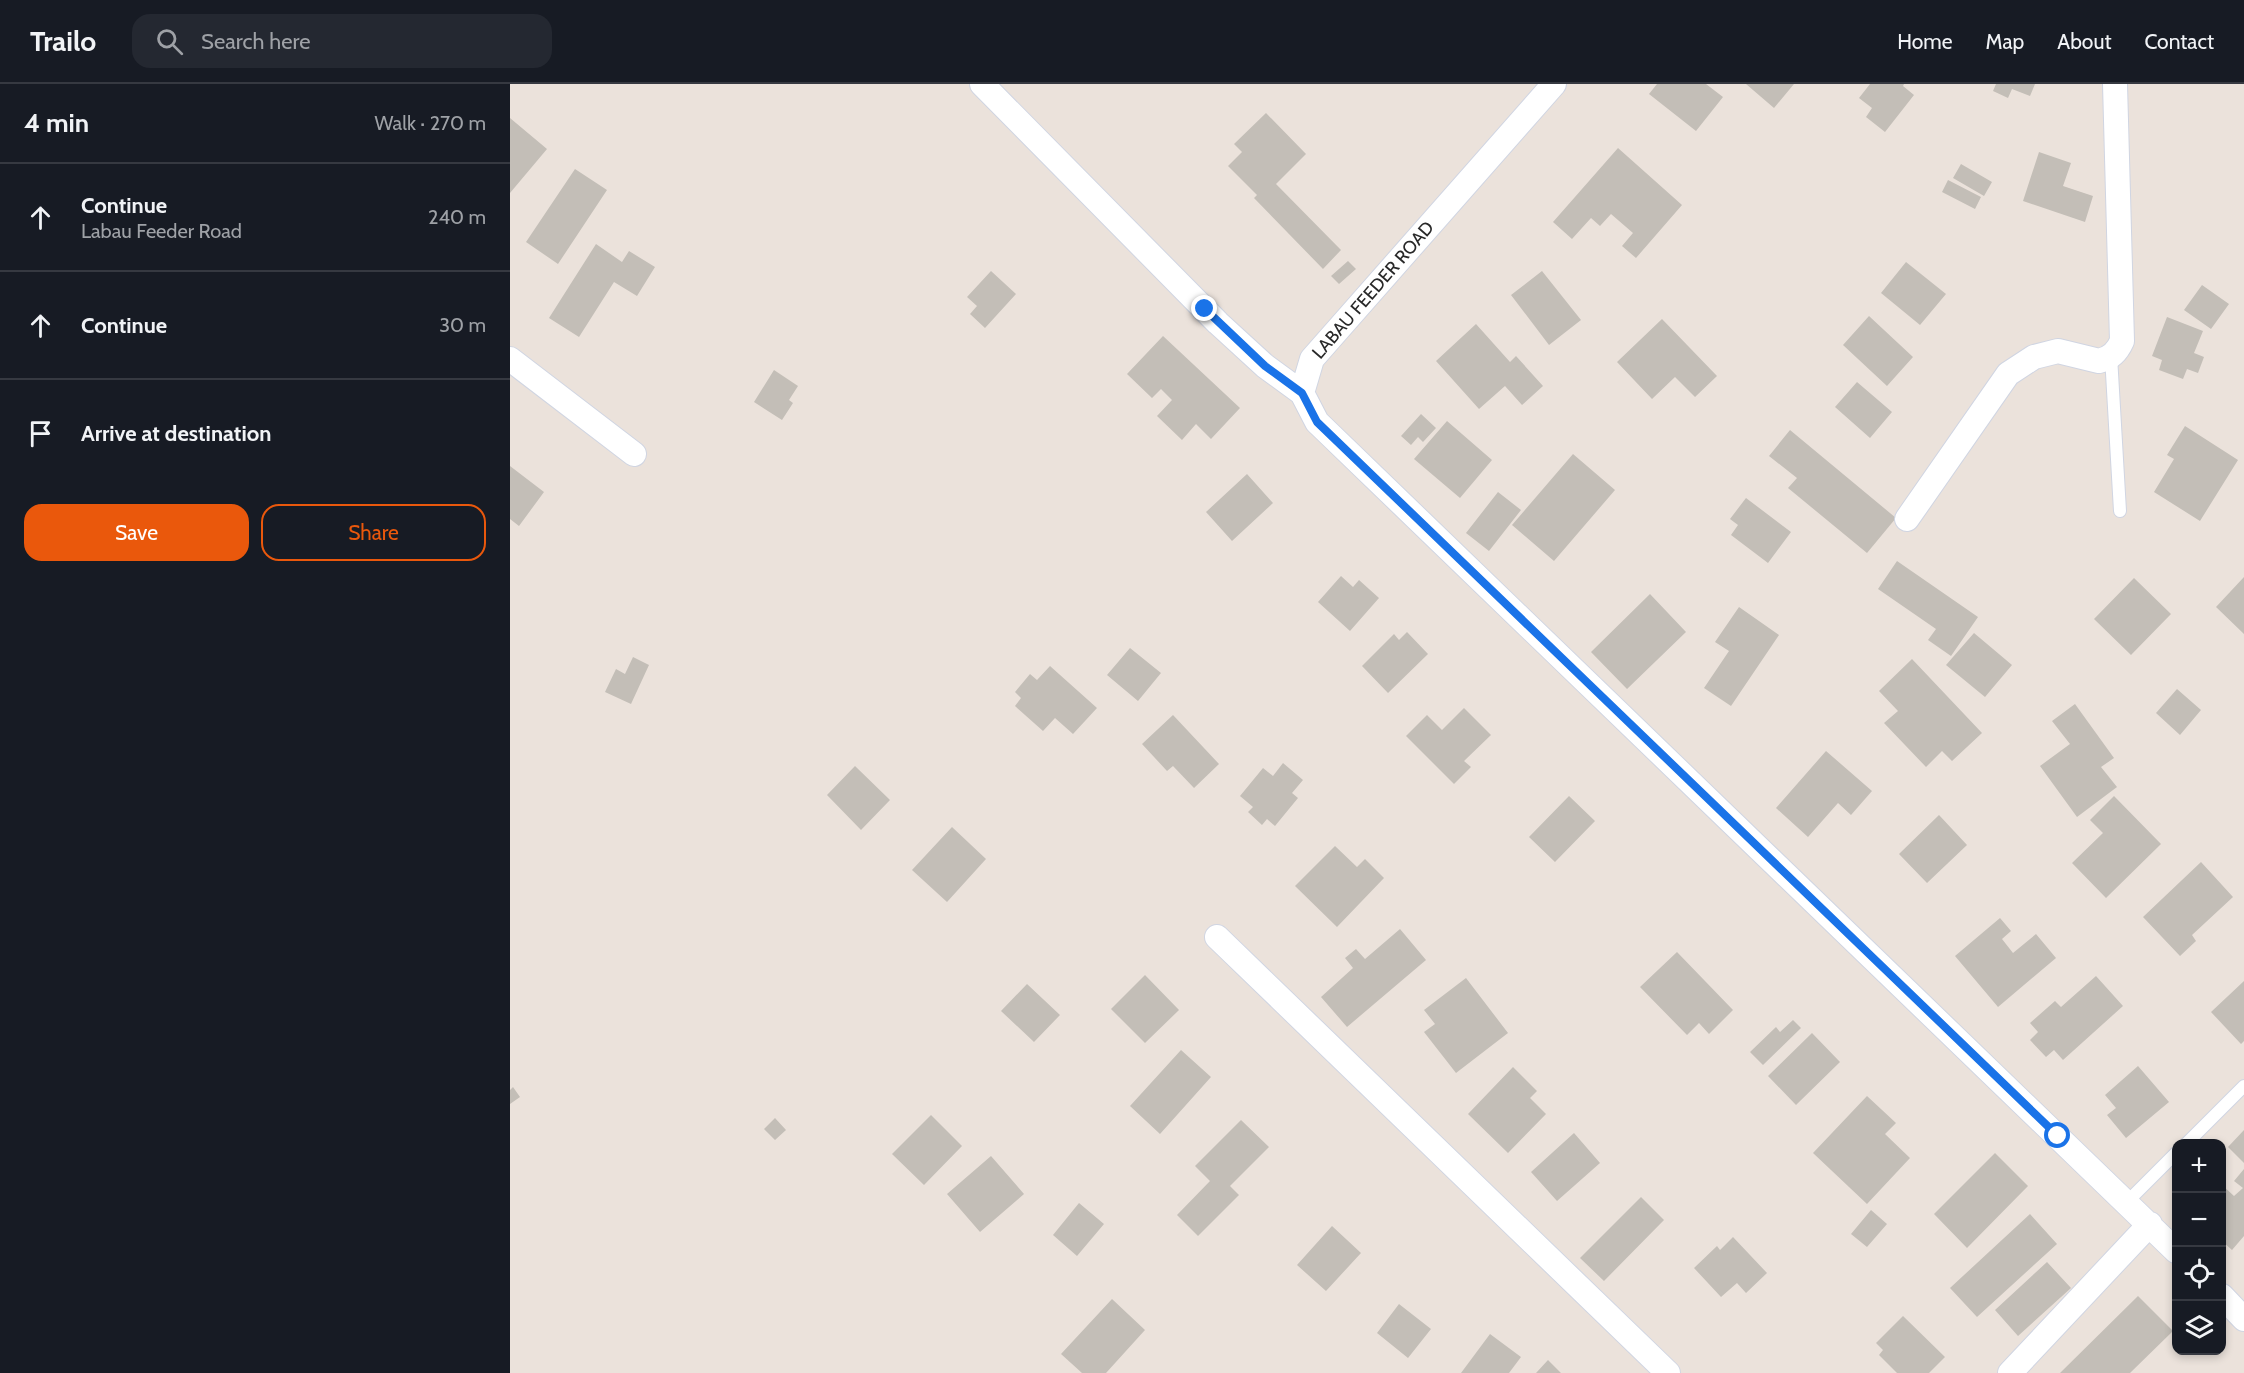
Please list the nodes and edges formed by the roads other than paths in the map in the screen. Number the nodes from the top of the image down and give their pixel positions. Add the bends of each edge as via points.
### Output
1 (982, 84) edge
2 (1554, 84) edge
3 (2115, 84) edge
4 (2111, 356) junction
5 (510, 359) edge
6 (1302, 393) junction
7 (634, 454) dead end
8 (2120, 512) dead end
9 (1907, 519) dead end
10 (1217, 937) dead end
11 (2244, 1086) edge
12 (2190, 1139) edge
13 (2172, 1157) edge
14 (2127, 1202) junction
15 (2150, 1224) junction
16 (2172, 1247) edge
17 (2226, 1300) edge
18 (2244, 1319) edge
19 (1668, 1373) edge
20 (2010, 1373) edge

1 - 6 street via 1218,323
2 - 6 street, LABAU FEEDER ROAD via 1312,358
3 - 4 street via 2122,341
4 - 8 lane
4 - 9 street via 2099,361 2058,351 2034,357 2014,369
5 - 7 street
6 - 14 street via 1325,430
10 - 19 street
11 - 12 lane
13 - 14 lane
14 - 15 street
15 - 16 street
15 - 20 street
17 - 18 street

